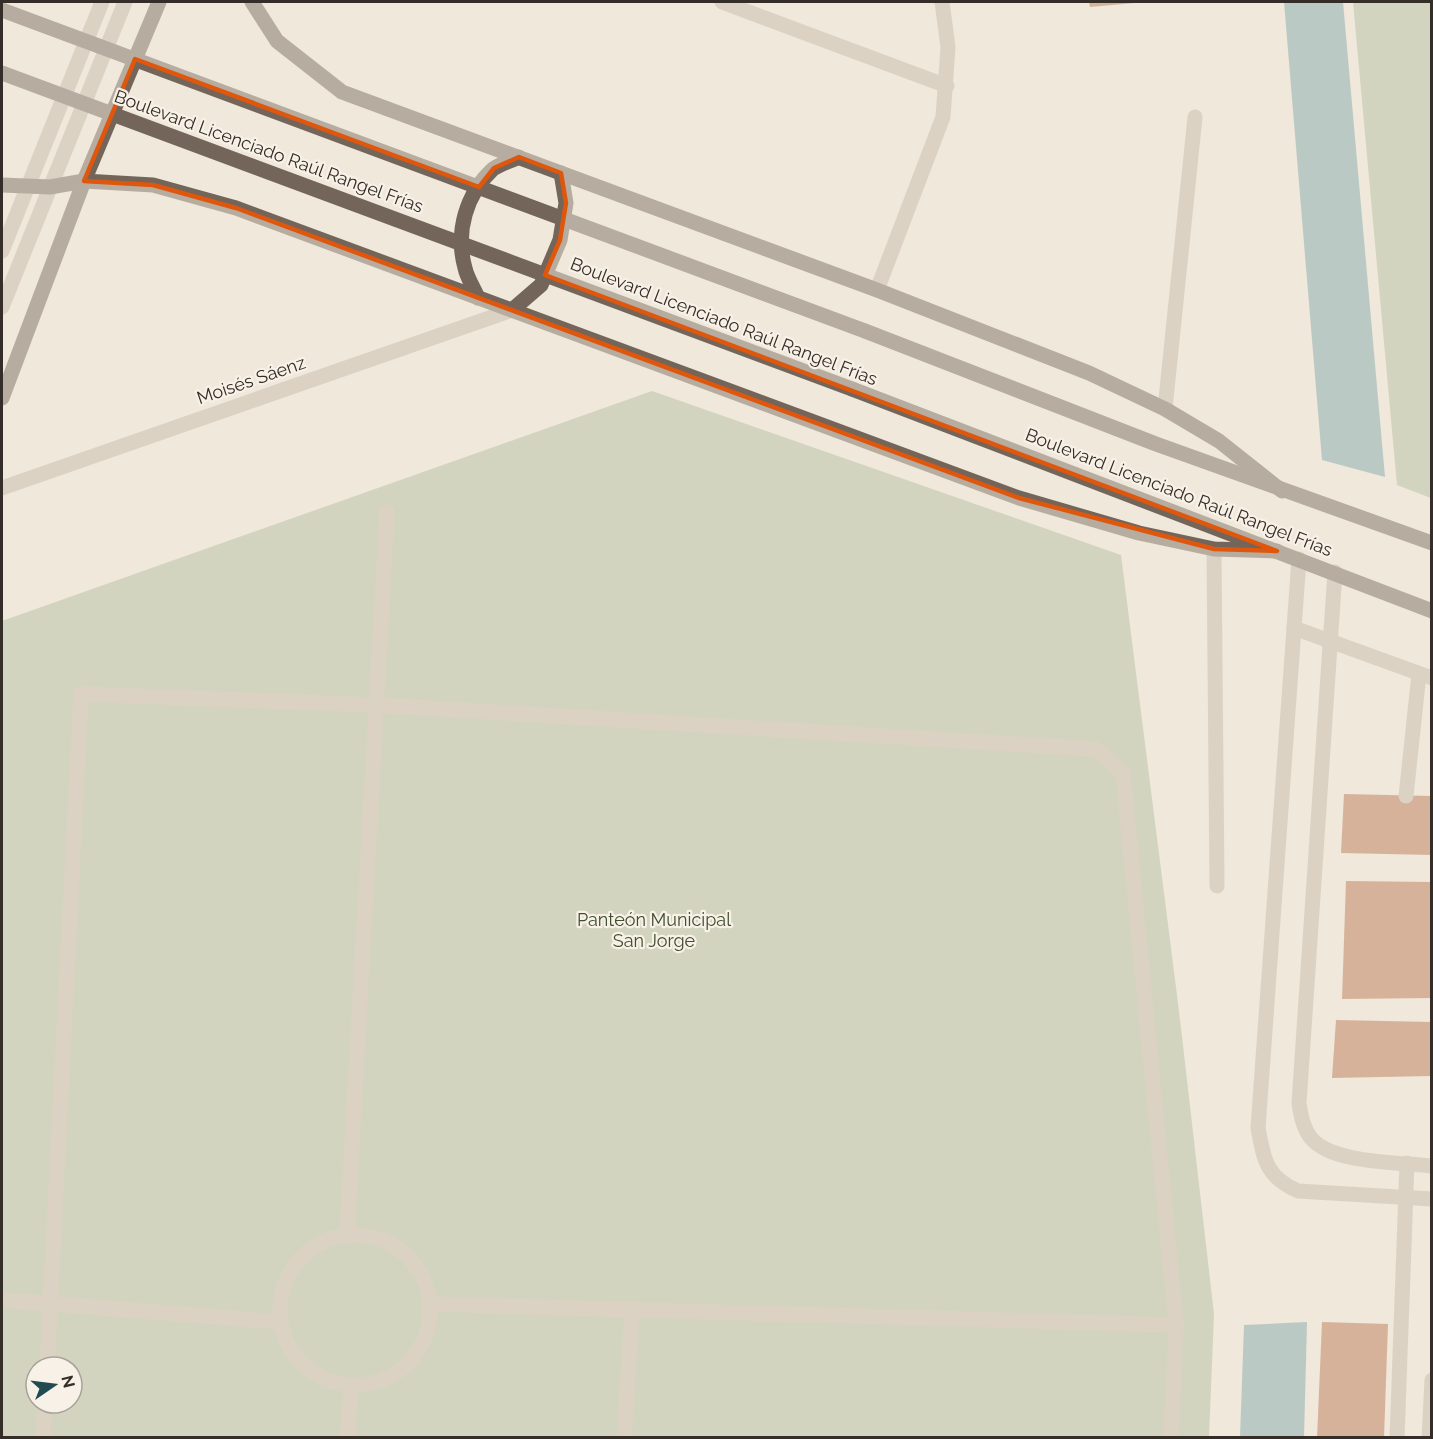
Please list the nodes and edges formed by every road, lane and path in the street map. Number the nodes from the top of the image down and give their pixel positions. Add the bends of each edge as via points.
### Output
1 (102, 2) edge
2 (125, 2) edge
3 (159, 2) edge
4 (252, 2) edge
5 (723, 2) edge
6 (942, 2) edge
7 (2, 10) edge
8 (2, 73) edge
9 (947, 86) junction
10 (1195, 117) dead end
11 (519, 157) junction
12 (561, 173) junction
13 (84, 181) junction
14 (2, 185) edge
15 (27, 186) junction
16 (50, 187) junction
17 (2, 251) edge
18 (877, 290) junction
19 (478, 298) junction
20 (2, 307) edge
21 (512, 310) junction
22 (2, 398) edge
23 (1165, 409) junction
24 (2, 488) edge
25 (1282, 491) junction
26 (387, 512) dead end
27 (1431, 543) edge
28 (1214, 549) junction
29 (1277, 551) junction
30 (1299, 559) junction
31 (1335, 572) junction
32 (1431, 611) edge
33 (1294, 628) junction
34 (1330, 640) junction
35 (1425, 676) edge
36 (376, 705) junction
37 (1406, 795) dead end
38 (1217, 886) dead end
39 (1407, 1163) junction
40 (1431, 1166) edge
41 (1406, 1198) junction
42 (1431, 1199) edge
43 (347, 1234) junction
44 (2, 1300) edge
45 (50, 1304) junction
46 (431, 1304) junction
47 (632, 1310) junction
48 (280, 1322) junction
49 (1176, 1325) junction
50 (48, 1355) edge
51 (1431, 1380) edge
52 (351, 1386) junction
53 (44, 1415) edge
54 (43, 1437) edge
55 (347, 1437) edge
56 (624, 1437) edge
57 (1171, 1437) edge
58 (1397, 1437) edge
59 (1429, 1437) edge

1 - 15 street
2 - 16 street
3 - 13 main road
4 - 11 main road via 277,41 342,92
5 - 9 street
6 - 9 street via 948,47
7 - 25 main road, Boulevard Licenciado Raúl Rangel Frías, bridge via 865,331
8 - 29 main road, Boulevard Licenciado Raúl Rangel Frías, bridge
9 - 18 street via 943,117 931,155
10 - 23 street
11 - 12 main road
11 - 19 main road via 495,168 464,212 465,269
12 - 18 main road
12 - 21 main road via 566,203 560,240 541,285
13 - 16 main road
13 - 19 main road via 153,185 236,208
13 - 22 main road
14 - 15 main road
15 - 16 main road
15 - 17 street
16 - 20 street
18 - 23 main road via 1089,373
19 - 21 main road
21 - 24 street, Moisés Sáenz
21 - 28 main road via 1018,498 1128,530
23 - 25 main road via 1219,441
25 - 27 main road, Boulevard Licenciado Raúl Rangel Frías
26 - 36 street
28 - 29 main road
28 - 38 street
29 - 30 main road, Boulevard Licenciado Raúl Rangel Frías
30 - 31 main road, Boulevard Licenciado Raúl Rangel Frías
30 - 33 street
31 - 32 main road, Boulevard Licenciado Raúl Rangel Frías
31 - 34 street
33 - 34 street
33 - 41 street via 1258,1128 1264,1162 1281,1183 1298,1191
34 - 35 street
34 - 39 street via 1301,1118 1312,1140 1328,1150 1351,1157
35 - 37 street
36 - 43 street
36 - 45 street via 81,694
36 - 49 street via 1096,748 1123,773
39 - 40 street
39 - 41 street
41 - 42 street
41 - 58 street
43 - 46 street via 393,1244 412,1260 425,1280
43 - 48 street via 324,1240 304,1253 289,1272 280,1296
44 - 45 street
45 - 48 street
45 - 50 street
46 - 47 street
46 - 52 street via 428,1330 417,1353 400,1371 376,1383
47 - 49 street
47 - 56 street
48 - 52 street via 288,1346 304,1367 326,1381
49 - 57 street
51 - 59 street
52 - 55 street
53 - 54 street

